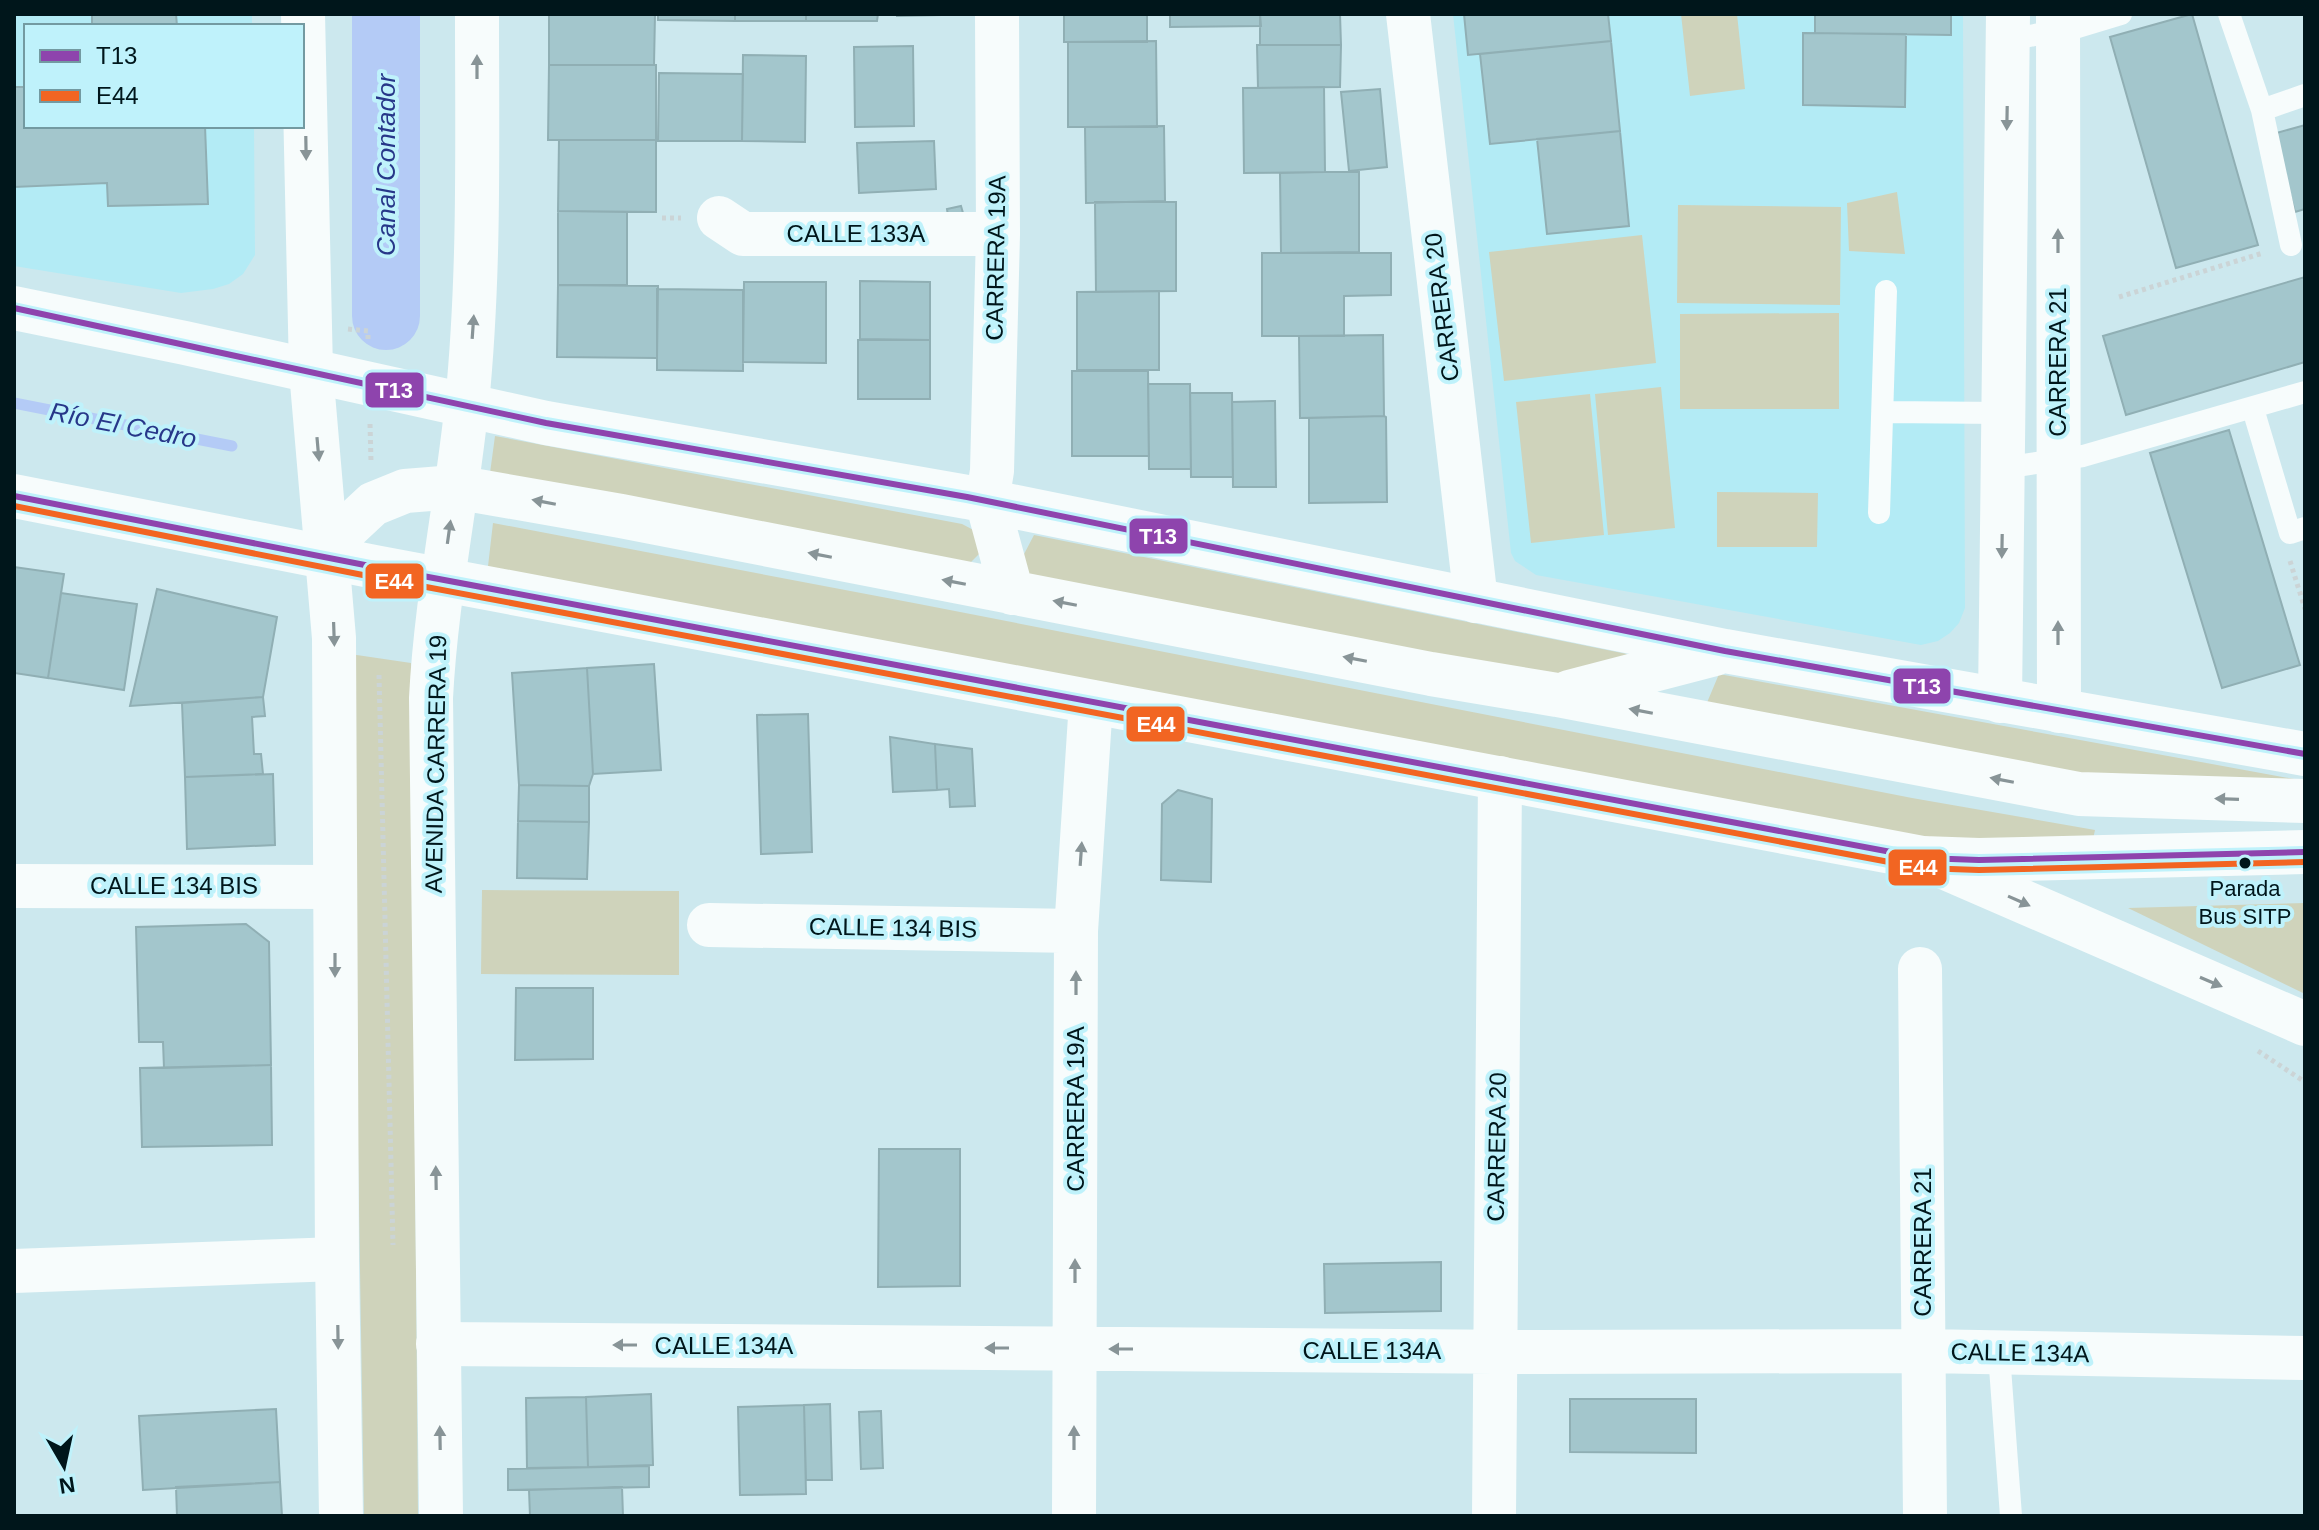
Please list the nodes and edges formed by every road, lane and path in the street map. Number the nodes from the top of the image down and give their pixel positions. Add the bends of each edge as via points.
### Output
1 (477, 14) edge
2 (997, 14) edge
3 (1408, 14) edge
4 (2121, 14) edge
5 (2229, 14) edge
6 (2058, 22) edge
7 (2008, 27) edge
8 (304, 59) edge
9 (2305, 95) edge
10 (2262, 110) junction
11 (719, 218) dead end
12 (998, 234) junction
13 (2291, 245) joint
14 (1886, 291) dead end
15 (2119, 297) dead end
16 (14, 308) edge
17 (311, 371) junction
18 (2305, 392) edge
19 (467, 405) junction
20 (2253, 409) junction
21 (1883, 412) junction
22 (2004, 413) junction
23 (2058, 459) junction
24 (2003, 468) junction
25 (455, 487) junction
26 (14, 496) edge
27 (987, 501) junction
28 (1879, 513) dead end
29 (2297, 530) edge
30 (328, 556) junction
31 (442, 578) junction
32 (1012, 593) junction
33 (1476, 601) junction
34 (2305, 609) edge
35 (1725, 651) junction
36 (378, 662) dead end
37 (1557, 695) junction
38 (2000, 701) junction
39 (1091, 702) junction
40 (2059, 711) junction
41 (2305, 754) edge
42 (1500, 778) junction
43 (2305, 801) edge
44 (2305, 852) edge
45 (1923, 858) junction
46 (14, 886) edge
47 (335, 887) junction
48 (709, 925) dead end
49 (1076, 931) junction
50 (1920, 969) dead end
51 (2305, 1024) edge
52 (393, 1245) dead end
53 (337, 1259) junction
54 (14, 1271) edge
55 (438, 1344) junction
56 (1075, 1349) junction
57 (1924, 1351) junction
58 (1495, 1352) junction
59 (1999, 1354) junction
60 (2305, 1358) edge
61 (341, 1516) edge
62 (441, 1516) edge
63 (1074, 1516) edge
64 (1494, 1516) edge
65 (1925, 1516) edge
66 (2011, 1516) edge

19 -> 1 main road, AVENIDA CARRERA 19 via 477,275
2 - 12 main road, CARRERA 19A
3 - 33 main road, CARRERA 20
4 - 6 lane
5 - 10 lane
6 - 7 lane
23 -> 6 main road, CARRERA 21
7 -> 22 main road
8 -> 17 main road
9 - 10 lane
10 - 13 lane
11 - 12 main road, CALLE 133A via 743,234
12 - 27 main road, CARRERA 19A
13 - 15 path
14 - 21 lane
16 - 17 main road
17 - 19 main road
17 -> 30 main road
18 - 20 lane
19 - 25 main road, AVENIDA CARRERA 19
19 - 27 main road
20 - 23 lane
20 - 29 lane
21 - 22 lane
21 - 28 lane
22 - 24 main road
23 - 24 lane
40 -> 23 main road, CARRERA 21
24 -> 38 main road
25 - 30 main road via 405,491 373,504 343,532
31 -> 25 main road, AVENIDA CARRERA 19
32 -> 25 main road
26 - 30 main road
27 - 32 main road
27 - 33 main road
29 - 34 path via 2287,553
30 - 31 main road
30 -> 47 main road via 334,638
31 - 39 main road
55 -> 31 main road, AVENIDA CARRERA 19 via 431,698
37 -> 32 main road
33 - 35 main road
35 - 37 main road
35 - 38 main road
36 - 52 path
43 -> 37 main road via 2079,794
38 - 40 main road
39 - 42 main road
49 -> 39 main road, CARRERA 19A
40 - 41 main road
42 - 45 main road
42 - 58 main road, CARRERA 20
44 - 45 main road
45 -> 51 main road
46 - 47 main road, CALLE 134 BIS
47 -> 53 main road
48 - 49 main road, CALLE 134 BIS
56 -> 49 main road, CARRERA 19A
50 - 57 main road, CARRERA 21
53 - 54 main road
53 -> 61 main road
56 -> 55 main road, CALLE 134A
62 -> 55 main road, AVENIDA CARRERA 19
58 -> 56 main road, CALLE 134A
63 -> 56 main road, CARRERA 19A
57 - 58 main road, CALLE 134A
57 - 59 main road, CALLE 134A
57 - 65 main road, CARRERA 21
58 - 64 main road, CARRERA 20
59 - 60 main road, CALLE 134A
59 - 66 lane

